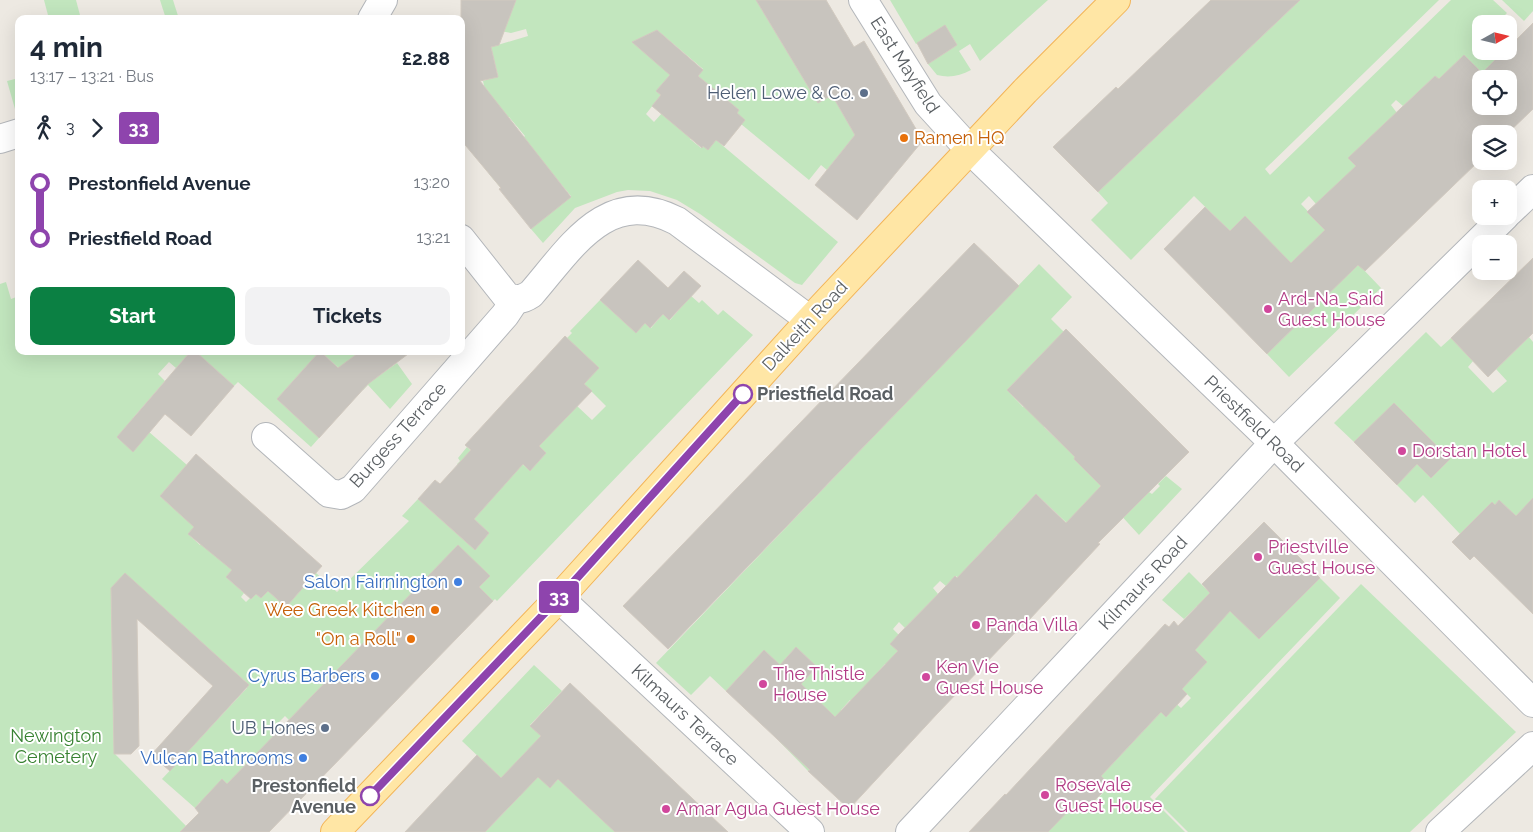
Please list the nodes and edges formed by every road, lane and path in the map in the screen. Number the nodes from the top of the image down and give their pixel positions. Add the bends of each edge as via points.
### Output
1 (863, 0) edge
2 (1116, 0) edge
3 (15, 134) edge
4 (0, 139) edge
5 (970, 150) junction
6 (1533, 189) edge
7 (1517, 204) edge
8 (1496, 225) edge
9 (465, 244) edge
10 (515, 300) junction
11 (810, 320) junction
12 (266, 437) dead end
13 (1274, 443) junction
14 (559, 598) junction
15 (1533, 703) edge
16 (1533, 746) edge
17 (335, 832) edge
18 (810, 832) edge
19 (910, 832) edge
20 (1440, 832) edge

1 - 5 street, East Mayfield via 928,104
2 - 5 main road, Dalkeith Road
3 - 4 street
5 - 11 main road, Dalkeith Road
5 - 13 street, Priestfield Road
6 - 7 street
8 - 13 street, Kilmaurs Road
9 - 10 street via 507,297
10 - 11 street via 531,294 588,228 601,219 632,210 647,210 677,221
10 - 12 street, Burgess Terrace via 353,489 341,495 329,493
11 - 14 main road, Dalkeith Road
13 - 15 street, Priestfield Road
13 - 19 street, Kilmaurs Road
14 - 17 main road, Dalkeith Road
14 - 18 street, Kilmaurs Terrace
16 - 20 street

